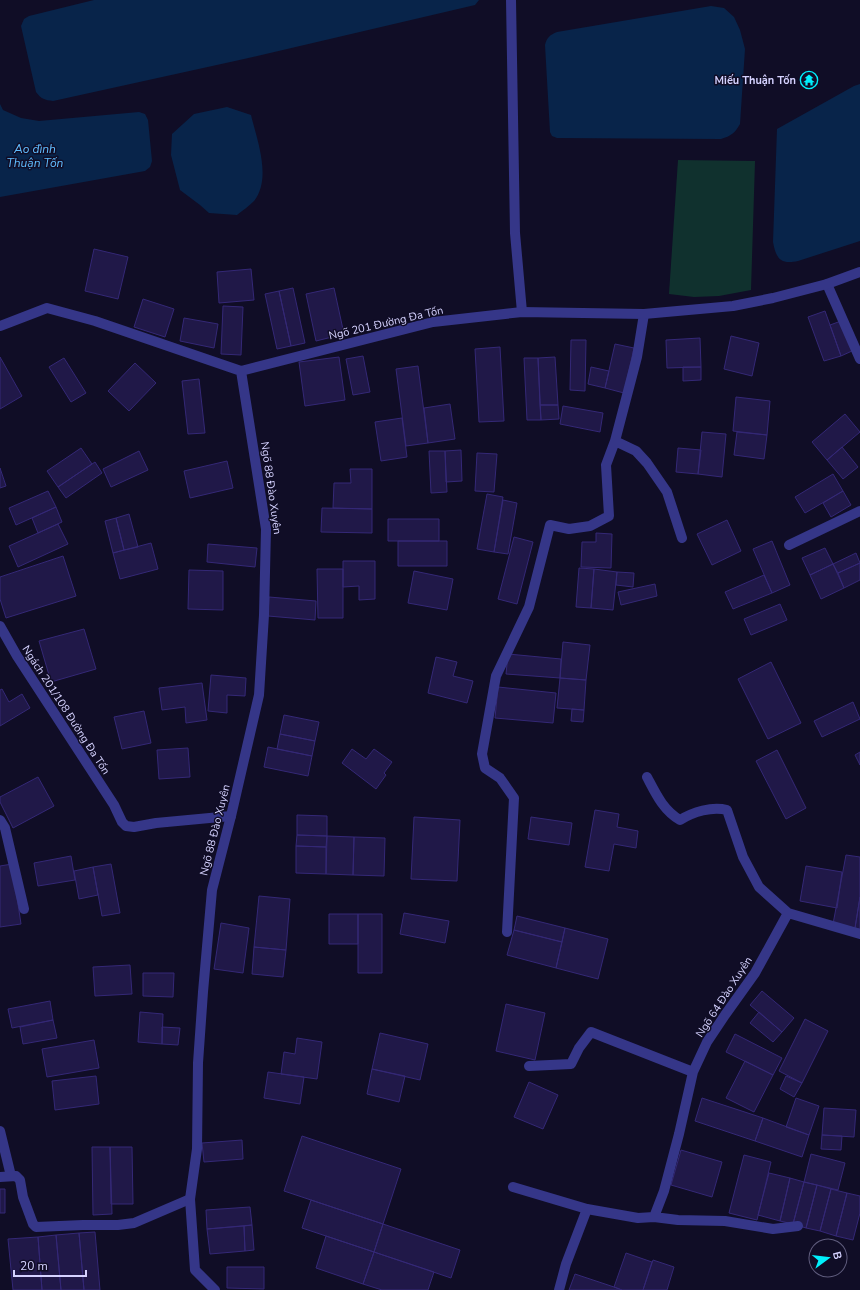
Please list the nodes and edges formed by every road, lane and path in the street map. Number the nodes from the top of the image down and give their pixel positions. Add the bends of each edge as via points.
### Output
1 (510, 0) edge
2 (860, 272) edge
3 (827, 284) junction
4 (522, 312) junction
5 (644, 314) junction
6 (0, 326) edge
7 (860, 359) edge
8 (241, 371) junction
9 (615, 441) junction
10 (860, 511) edge
11 (682, 538) dead end
12 (789, 545) dead end
13 (0, 626) edge
14 (647, 777) dead end
15 (231, 816) junction
16 (0, 820) edge
17 (24, 909) dead end
18 (788, 913) junction
19 (507, 932) dead end
20 (860, 934) edge
21 (529, 1066) dead end
22 (693, 1072) junction
23 (0, 1131) edge
24 (11, 1176) junction
25 (0, 1177) edge
26 (513, 1187) dead end
27 (190, 1199) junction
28 (587, 1209) junction
29 (654, 1217) junction
30 (798, 1226) dead end
31 (215, 1290) edge
32 (558, 1290) edge

1 - 4 street via 515,233
2 - 3 street, Ngõ 201 Đường Đa Tốn
3 - 5 street, Ngõ 201 Đường Đa Tốn via 733,306
3 - 7 street
4 - 5 street, Ngõ 201 Đường Đa Tốn
4 - 8 street, Ngõ 201 Đường Đa Tốn via 433,322
5 - 9 street via 637,356
6 - 8 street via 47,308 95,321
8 - 15 street, Ngõ 88 Đào Xuyên via 266,529 259,695
9 - 11 street via 636,451 647,463 667,492
9 - 19 street via 606,465 609,516 590,526 569,529 550,525 529,607 496,676 482,754 484,768 500,778 514,798
10 - 12 street
13 - 15 street, Ngách 201/108 Đường Đa Tốn via 126,826
14 - 18 street via 660,802 680,820 707,810 727,810 743,857 759,887
15 - 27 street, Ngõ 88 Đào Xuyên via 212,890 198,1063 197,1150
16 - 17 street
18 - 20 street
18 - 22 street, Ngõ 64 Đào Xuyên via 755,973 707,1042
21 - 22 street via 571,1064 591,1032
22 - 29 street, Ngõ 64 Đào Xuyên via 664,1191
23 - 24 street
24 - 25 street
24 - 27 street via 16,1176 20,1180 23,1197 36,1227 134,1223
26 - 28 street
27 - 31 street, Ngõ 88 Đào Xuyên via 195,1270
28 - 29 street via 638,1218
28 - 32 street
29 - 30 street via 725,1221 773,1229

